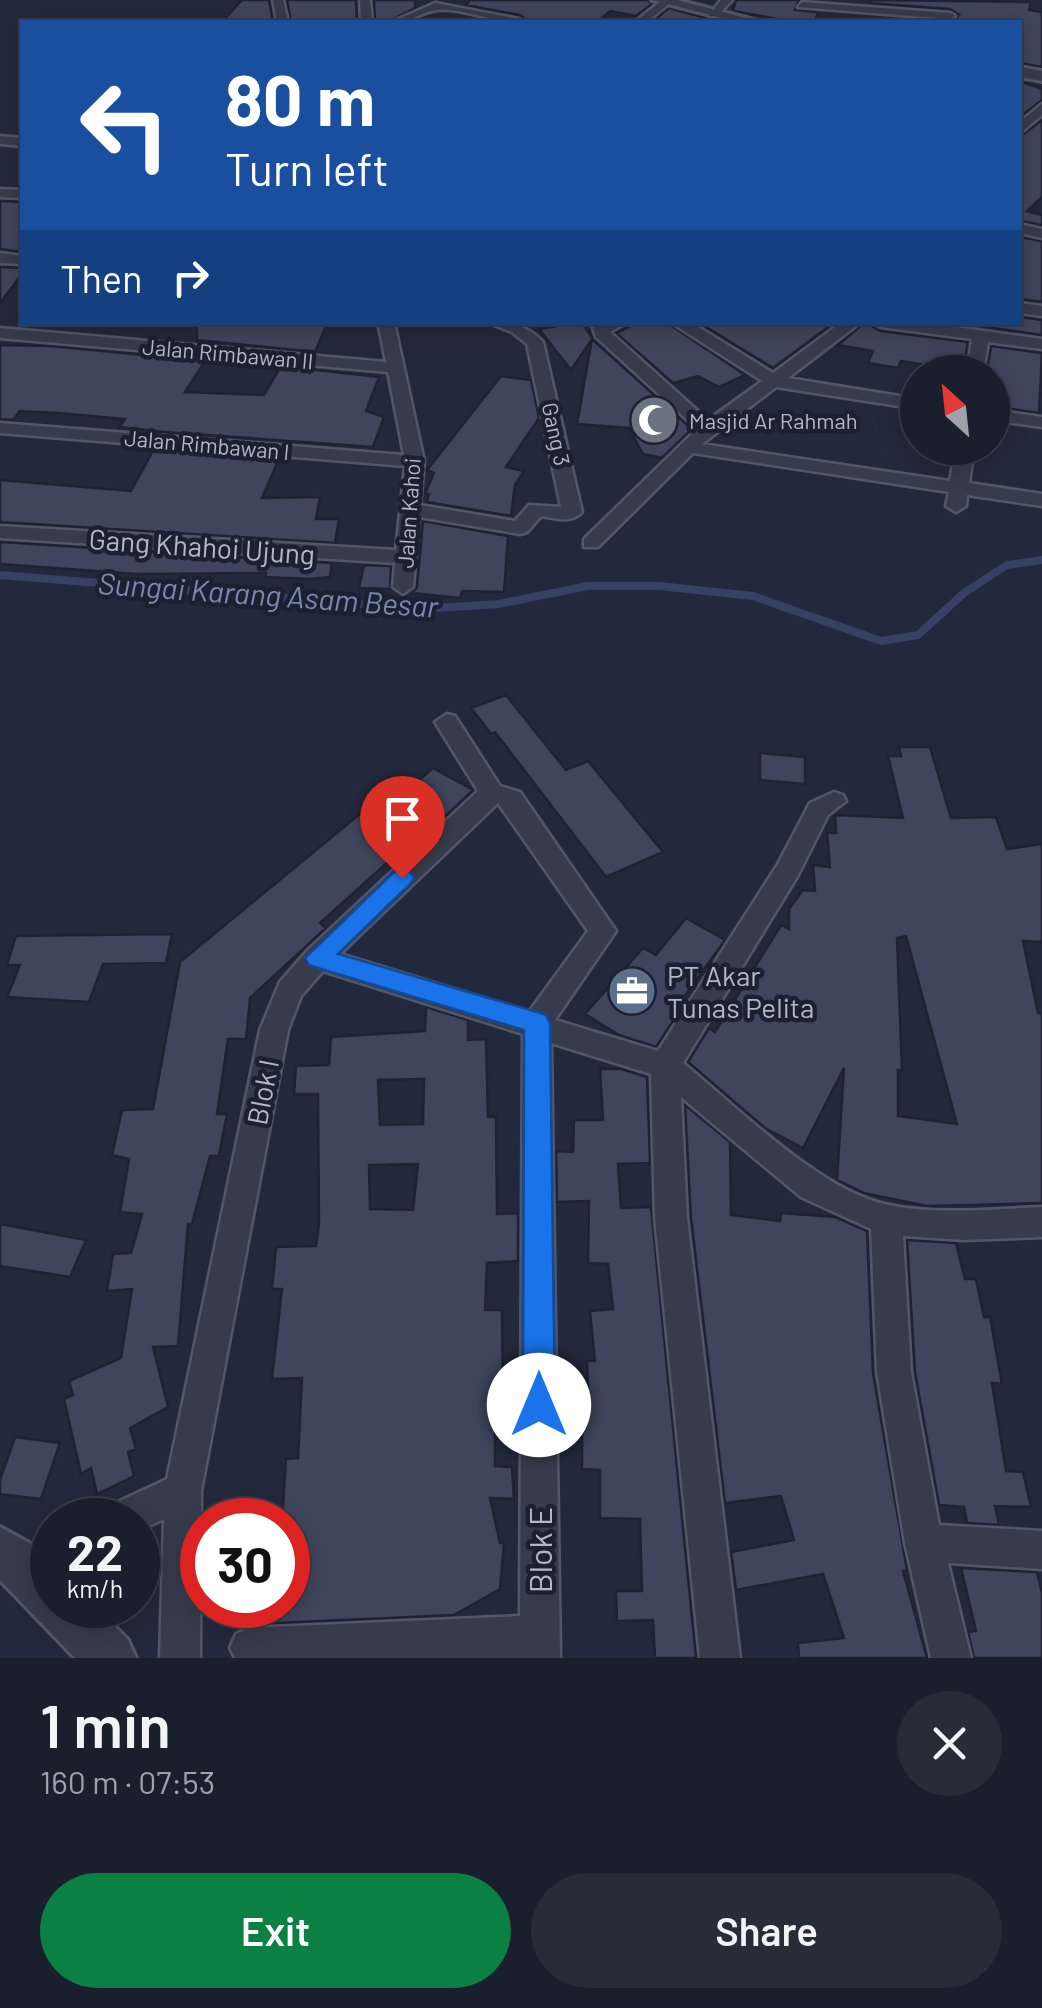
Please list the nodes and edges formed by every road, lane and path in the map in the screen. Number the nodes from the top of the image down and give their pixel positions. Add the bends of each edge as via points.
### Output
1 (727, 0) edge
2 (954, 0) edge
3 (662, 1) edge
4 (435, 3) edge
5 (802, 6) dead end
6 (713, 14) junction
7 (949, 19) edge
8 (402, 20) edge
9 (516, 20) edge
10 (642, 20) edge
11 (744, 20) edge
12 (1042, 109) edge
13 (1022, 127) edge
14 (387, 325) edge
15 (506, 325) edge
16 (610, 325) edge
17 (683, 325) edge
18 (849, 325) edge
19 (902, 325) edge
20 (0, 333) edge
21 (981, 336) junction
22 (1042, 344) edge
23 (978, 355) edge
24 (396, 368) junction
25 (774, 381) junction
26 (900, 401) edge
27 (1010, 418) edge
28 (1042, 422) edge
29 (0, 428) edge
30 (708, 429) junction
31 (688, 447) junction
32 (415, 461) junction
33 (963, 465) edge
34 (958, 497) junction
35 (1042, 500) edge
36 (409, 510) junction
37 (0, 532) edge
38 (591, 543) dead end
39 (404, 557) junction
40 (403, 587) dead end
41 (447, 722) dead end
42 (502, 796) junction
43 (834, 801) dead end
44 (318, 958) junction
45 (537, 1023) junction
46 (665, 1066) junction
47 (886, 1220) junction
48 (1042, 1222) edge
49 (183, 1491) junction
50 (160, 1502) edge
51 (924, 1543) junction
52 (1042, 1550) edge
53 (81, 1628) edge
54 (540, 1646) edge
55 (250, 1648) dead end
56 (110, 1658) edge
57 (180, 1658) edge
58 (720, 1658) edge
59 (951, 1658) edge

1 - 6 street
2 - 7 street
3 - 6 street
3 - 10 street
4 - 8 street
4 - 9 street
5 - 7 street
6 - 11 street
12 - 13 street
14 - 24 street, Jalan Kahoi
15 - 36 street, Gang 3 via 536,342 572,508 566,514 537,508 518,528
16 - 30 street via 602,334
17 - 25 street
18 - 25 street
19 - 21 street
20 - 24 street, Jalan Rimbawan II
21 - 22 street
21 - 23 street
24 - 32 street, Jalan Kahoi
25 - 26 street
25 - 30 street
27 - 28 street
29 - 32 street, Jalan Rimbawan I
30 - 31 street
31 - 34 street
31 - 38 street
32 - 36 street, Jalan Kahoi
33 - 34 street
34 - 35 street
36 - 39 street, Jalan Kahoi
37 - 39 street, Gang Khahoi Ujung
39 - 40 street, Jalan Kahoi
41 - 42 street
42 - 44 street, Blok I
42 - 45 street via 603,931
43 - 46 street via 819,808 788,870
44 - 45 street
44 - 49 street, Blok I via 290,990 274,1030
45 - 46 street
45 - 54 street, Blok E
46 - 47 street via 812,1188
46 - 58 street via 671,1218
47 - 48 street
47 - 51 street via 894,1372
49 - 50 street
49 - 57 street, Blok I
51 - 52 street
51 - 59 street
53 - 56 street
54 - 55 street

